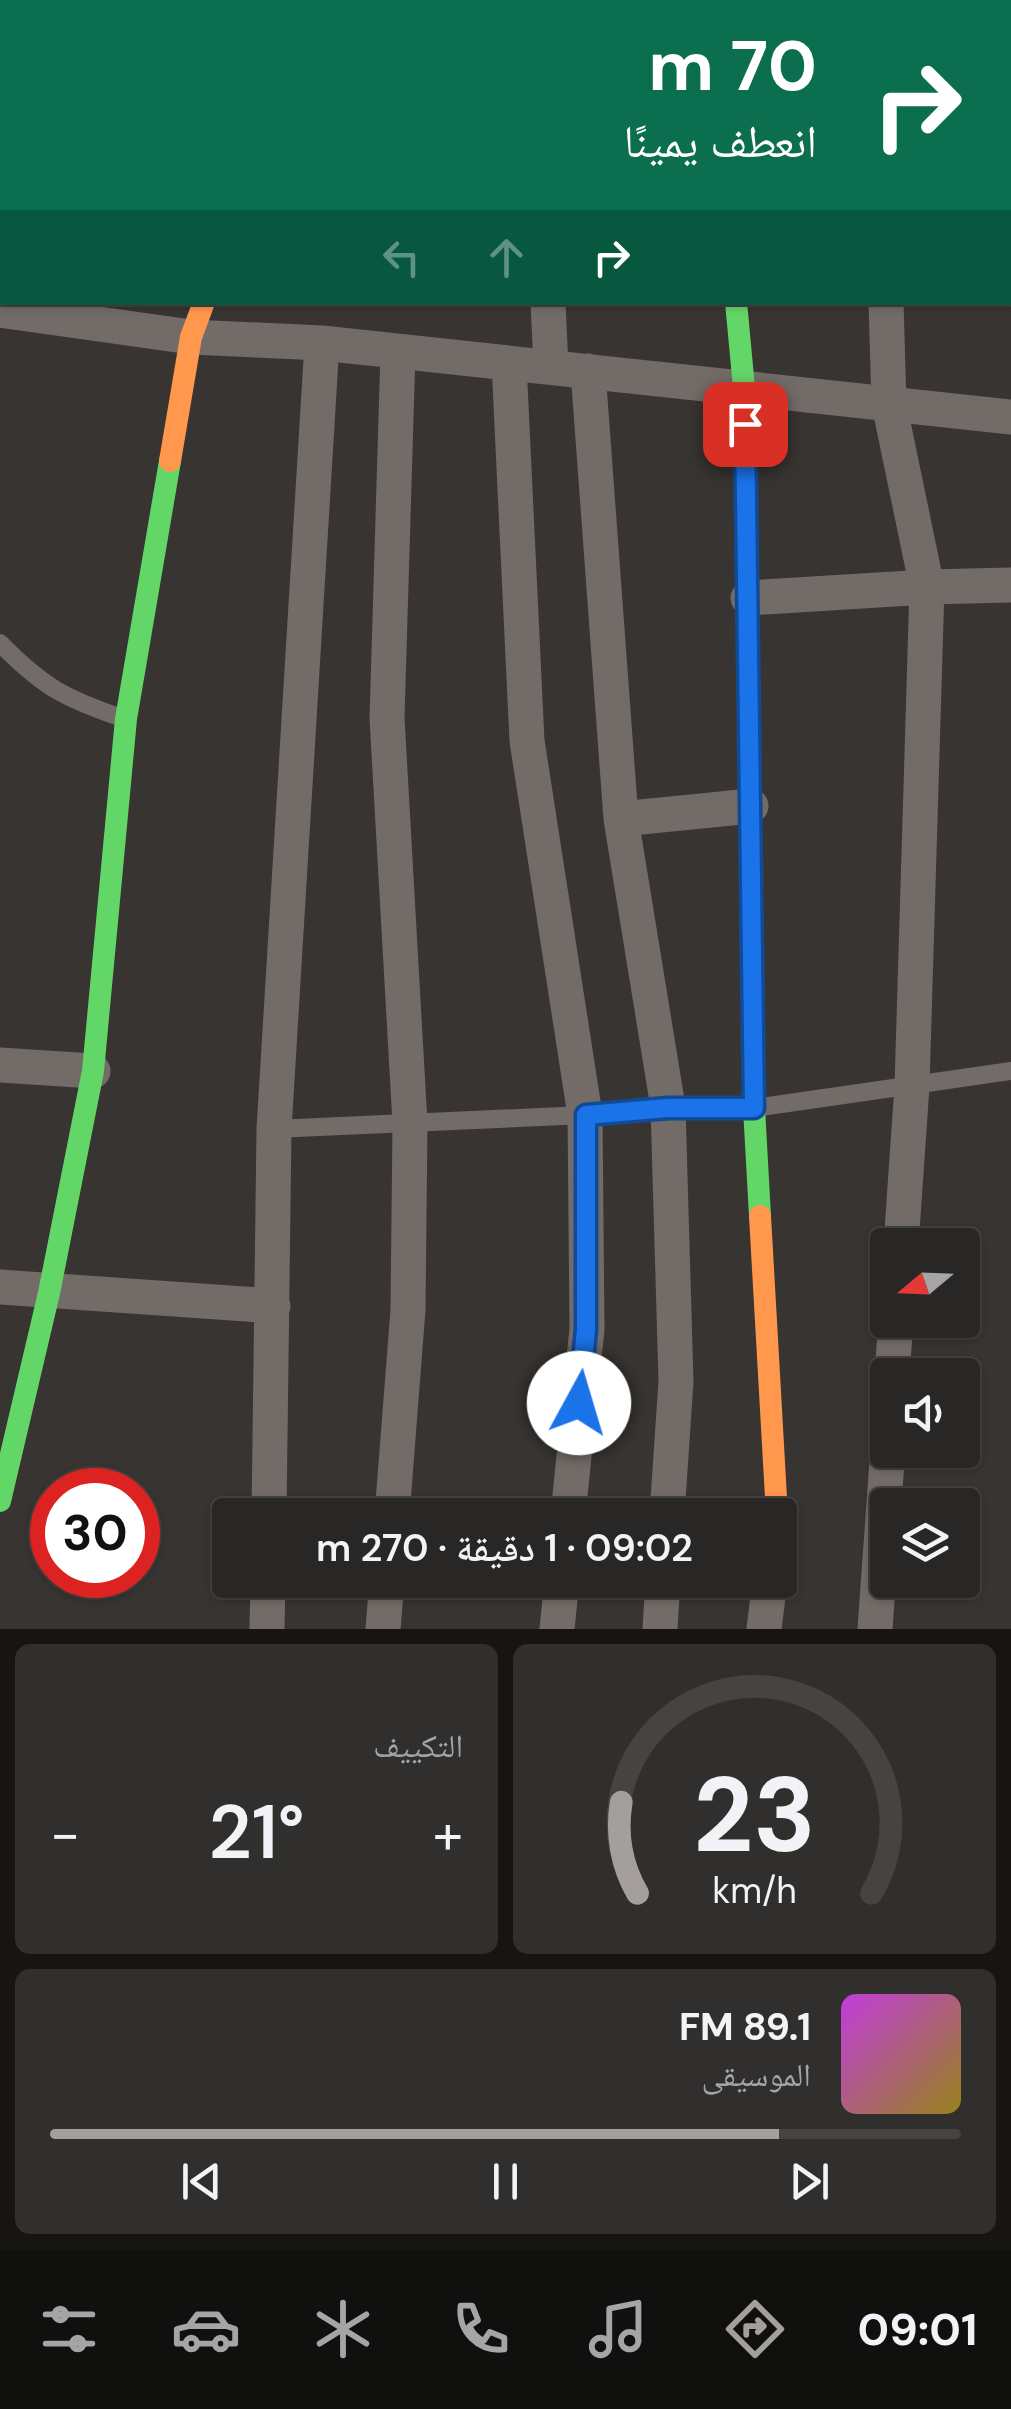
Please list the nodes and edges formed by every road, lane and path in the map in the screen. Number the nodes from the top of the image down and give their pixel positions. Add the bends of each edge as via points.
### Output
1 (203, 305) edge
2 (548, 305) edge
3 (736, 305) edge
4 (886, 305) edge
5 (0, 310) edge
6 (191, 337) junction
7 (322, 343) junction
8 (398, 351) junction
9 (509, 363) junction
10 (551, 367) junction
11 (588, 371) junction
12 (744, 388) junction
13 (890, 404) junction
14 (1011, 417) edge
15 (1011, 585) edge
16 (927, 586) junction
17 (748, 598) junction
18 (0, 643) edge
19 (126, 719) junction
20 (750, 806) junction
21 (621, 820) junction
22 (0, 1066) edge
23 (1011, 1070) edge
24 (93, 1071) junction
25 (912, 1086) junction
26 (668, 1108) junction
27 (754, 1108) junction
28 (586, 1115) junction
29 (410, 1123) junction
30 (274, 1129) junction
31 (902, 1228) edge
32 (0, 1287) edge
33 (49, 1293) junction
34 (273, 1306) junction
35 (886, 1468) edge
36 (269, 1498) edge
37 (393, 1498) edge
38 (570, 1498) edge
39 (668, 1498) edge
40 (776, 1498) edge
41 (0, 1500) edge
42 (268, 1598) edge
43 (385, 1598) edge
44 (561, 1598) edge
45 (662, 1598) edge
46 (768, 1598) edge
47 (267, 1629) edge
48 (383, 1629) edge
49 (558, 1629) edge
50 (660, 1629) edge
51 (764, 1629) edge
52 (875, 1629) edge

1 - 6 street
2 - 10 street
3 - 12 street
4 - 13 street
5 - 6 street
6 - 7 street
6 - 19 street
7 - 8 street
7 - 30 street
8 - 9 street
8 - 29 street via 388,718
9 - 10 street
9 - 28 street via 528,741
10 - 11 street
11 - 12 street
11 - 21 street
12 - 13 street
12 - 17 street
13 - 14 street
13 - 16 street
15 - 16 street
16 - 17 street
16 - 25 street
17 - 20 street
18 - 19 lane via 69,700
19 - 24 street
20 - 21 street
20 - 27 street
21 - 26 street
22 - 24 street
23 - 25 lane
24 - 33 street
25 - 27 lane
25 - 31 street
26 - 27 lane
26 - 28 lane
26 - 39 street via 676,1381
27 - 40 street
28 - 29 lane
28 - 38 street via 586,1329
29 - 30 lane
29 - 37 street via 408,1310
30 - 34 street
32 - 33 street
33 - 34 street
33 - 41 street
34 - 36 street
35 - 52 street
42 - 47 street
43 - 48 street
44 - 49 street
45 - 50 street
46 - 51 street

